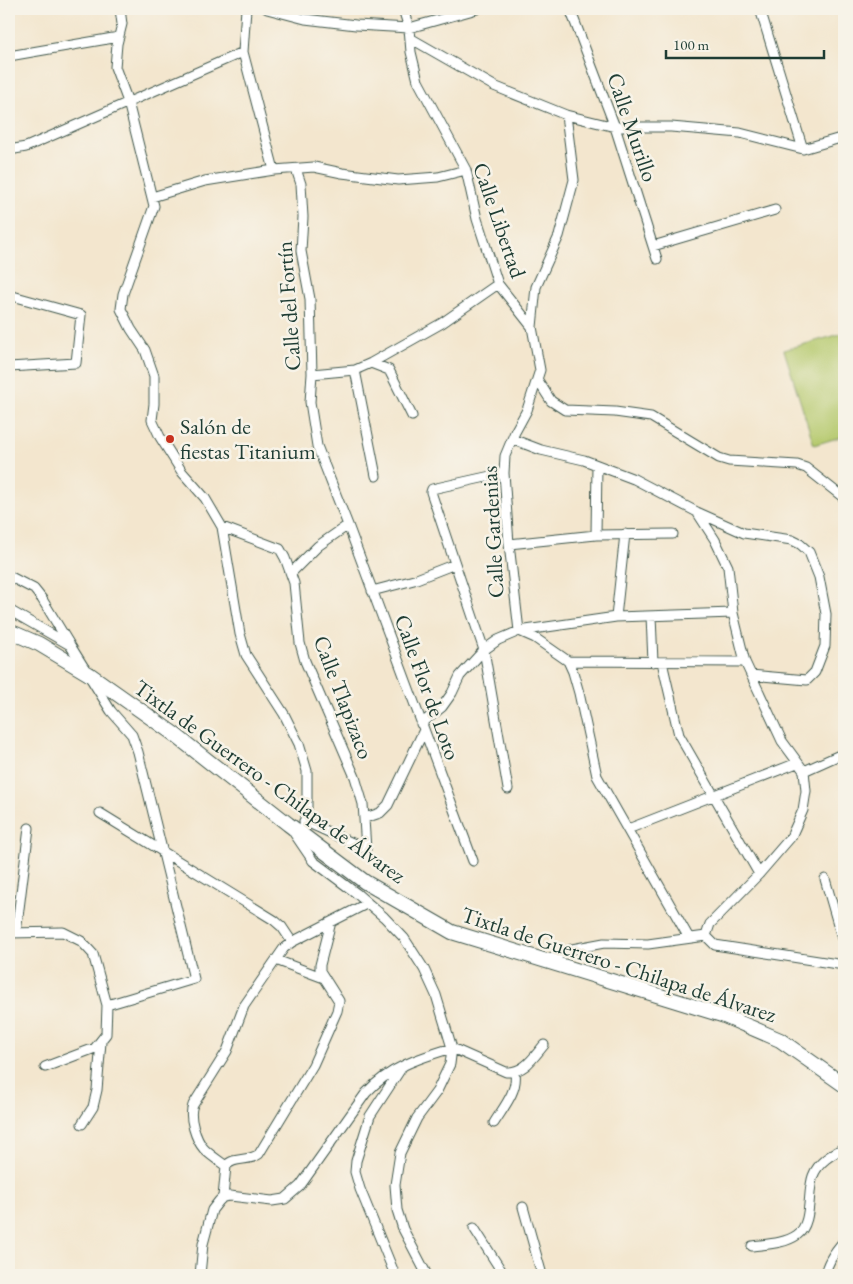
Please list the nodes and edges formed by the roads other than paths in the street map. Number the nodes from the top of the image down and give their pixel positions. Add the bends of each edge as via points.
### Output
1 (120, 9) edge
2 (246, 9) edge
3 (267, 9) edge
4 (403, 9) edge
5 (477, 9) edge
6 (570, 9) edge
7 (760, 9) edge
8 (410, 33) junction
9 (119, 37) junction
10 (243, 52) junction
11 (9, 56) edge
12 (128, 102) junction
13 (566, 115) junction
14 (615, 128) junction
15 (844, 137) edge
16 (803, 149) junction
17 (9, 150) edge
18 (274, 170) junction
19 (296, 170) junction
20 (466, 170) junction
21 (152, 196) junction
22 (775, 210) dead end
23 (653, 246) junction
24 (657, 259) dead end
25 (498, 284) junction
26 (9, 295) edge
27 (532, 327) junction
28 (371, 363) junction
29 (9, 367) edge
30 (355, 370) junction
31 (312, 374) junction
32 (537, 379) junction
33 (412, 416) dead end
34 (512, 438) junction
35 (597, 465) junction
36 (504, 473) junction
37 (376, 476) dead end
38 (844, 498) edge
39 (697, 512) junction
40 (348, 525) junction
41 (222, 527) junction
42 (625, 534) junction
43 (673, 534) dead end
44 (596, 535) junction
45 (508, 544) junction
46 (455, 564) junction
47 (291, 574) junction
48 (9, 576) edge
49 (372, 591) junction
50 (9, 610) edge
51 (734, 613) junction
52 (651, 616) junction
53 (616, 617) junction
54 (9, 631) edge
55 (518, 631) junction
56 (70, 645) junction
57 (484, 650) junction
58 (568, 661) junction
59 (658, 662) junction
60 (745, 662) junction
61 (89, 674) junction
62 (751, 675) junction
63 (422, 727) junction
64 (844, 753) edge
65 (798, 763) junction
66 (804, 771) junction
67 (508, 789) dead end
68 (714, 796) junction
69 (100, 813) dead end
70 (365, 818) junction
71 (288, 824) junction
72 (29, 828) dead end
73 (303, 828) junction
74 (628, 829) junction
75 (163, 852) junction
76 (473, 861) dead end
77 (759, 874) junction
78 (825, 879) dead end
79 (365, 882) junction
80 (356, 893) junction
81 (368, 903) junction
82 (331, 922) junction
83 (12, 933) edge
84 (706, 936) junction
85 (688, 938) junction
86 (292, 942) junction
87 (844, 945) edge
88 (276, 960) junction
89 (544, 961) junction
90 (844, 965) edge
91 (324, 978) junction
92 (107, 1005) junction
93 (101, 1042) junction
94 (544, 1045) dead end
95 (452, 1048) junction
96 (404, 1065) junction
97 (46, 1067) dead end
98 (515, 1073) junction
99 (844, 1084) edge
100 (82, 1124) dead end
101 (494, 1124) dead end
102 (844, 1148) edge
103 (226, 1166) junction
104 (221, 1199) junction
105 (523, 1207) dead end
106 (474, 1228) dead end
107 (844, 1242) edge
108 (752, 1246) dead end
109 (200, 1275) edge
110 (395, 1275) edge
111 (426, 1275) edge
112 (504, 1275) edge
113 (542, 1275) edge
114 (825, 1275) edge

1 - 9 street via 122,24
2 - 10 street
3 - 8 street via 305,19
4 - 8 street, Calle Libertad
5 - 8 street
6 - 14 street, Calle Murillo
7 - 16 street
8 - 13 street via 494,86
8 - 20 street, Calle Libertad via 418,81
9 - 11 street
9 - 12 street via 115,67
10 - 12 street
10 - 18 street
12 - 17 street via 26,147
12 - 21 street
13 - 14 street
13 - 27 street, Calle Gardenias via 574,180 560,236 536,287
14 - 16 street via 671,127 740,133
14 - 23 street, Calle Murillo
15 - 16 street
18 - 19 street
18 - 21 street via 205,181
19 - 20 street via 314,167 398,180 438,177
19 - 31 street, Calle del Fortín via 301,184 301,251 310,299
20 - 25 street, Calle Libertad via 477,219
21 - 41 street via 154,206 123,294 121,309 145,350 154,376 152,420 182,472 205,498
22 - 23 street
23 - 24 street, Calle Murillo
25 - 27 street, Calle Libertad
25 - 28 street via 442,323
26 - 29 street via 81,315 76,362
27 - 32 street, Calle Gardenias via 540,370
28 - 30 street
28 - 33 street via 389,370
30 - 31 street
30 - 37 street
31 - 40 street, Calle del Fortín via 310,402 317,446
32 - 34 street, Calle Gardenias via 527,410
32 - 38 street via 551,401 565,410 651,417 719,458 806,468
34 - 35 street via 541,450
34 - 36 street, Calle Gardenias
35 - 39 street via 634,479
35 - 44 street
36 - 45 street, Calle Gardenias
36 - 46 street via 432,490
39 - 51 street via 728,567
39 - 62 street via 744,533 792,540 809,552 819,577 826,614 825,646 815,672 807,680
40 - 47 street via 318,546
40 - 49 street, Calle Flor de Loto
41 - 47 street, Calle Tlapizaco via 280,549
41 - 73 street via 246,655 299,744 306,771 307,808
42 - 43 street
42 - 44 street
42 - 53 street
44 - 45 street
45 - 55 street, Calle Gardenias
46 - 49 street via 414,580
46 - 57 street
47 - 70 street, Calle Tlapizaco via 305,661 356,777
48 - 56 street via 34,589
49 - 63 street, Calle Flor de Loto
50 - 56 street
51 - 52 street
51 - 60 street
52 - 53 street
52 - 59 street
53 - 55 street
54 - 61 main road, Tixtla de Guerrero - Chilapa de Álvarez via 39,644
55 - 57 street
55 - 58 street via 535,638
56 - 61 street
57 - 63 street via 460,676 452,694
57 - 67 street
58 - 59 street
58 - 74 street via 579,693 597,776
59 - 60 street
59 - 68 street via 679,735
60 - 62 street
61 - 71 main road, Tixtla de Guerrero - Chilapa de Álvarez via 174,734
61 - 75 street via 112,711 132,735
62 - 65 street via 782,741
63 - 70 street via 388,805 380,813
63 - 76 street, Calle Flor de Loto
64 - 66 street
65 - 66 street
65 - 68 street
66 - 77 street via 806,791 803,810 791,837
68 - 74 street
68 - 77 street
69 - 75 street
70 - 73 street, Calle Tlapizaco via 366,849
71 - 73 main road, Tixtla de Guerrero - Chilapa de Álvarez
71 - 80 street via 313,862
72 - 83 street
73 - 79 main road, Tixtla de Guerrero - Chilapa de Álvarez
74 - 85 street
75 - 86 street via 274,920
75 - 92 street via 194,979
77 - 84 street via 710,924
78 - 87 street
79 - 80 street
79 - 89 main road, Tixtla de Guerrero - Chilapa de Álvarez via 452,932
80 - 81 street
81 - 82 street
81 - 95 street via 404,938 424,969 436,995
82 - 86 street
82 - 91 street via 320,965
83 - 92 street via 63,932 81,941 93,954
84 - 85 street
84 - 90 street via 715,945
85 - 89 street via 648,944 604,943 572,949
86 - 88 street
88 - 91 street
88 - 103 street via 244,1006 227,1051 190,1112 190,1120 203,1148
89 - 99 main road, Tixtla de Guerrero - Chilapa de Álvarez via 722,1015 780,1040
91 - 103 street via 338,1001 337,1011 313,1065 259,1154 250,1159 232,1161
92 - 93 street via 106,1034
93 - 97 street via 95,1048
93 - 100 street via 97,1090 93,1107
94 - 98 street
95 - 96 street
95 - 98 street
95 - 111 street via 450,1064 437,1091 417,1118 400,1153 395,1185 397,1210 403,1229
96 - 104 street via 378,1080 366,1093 300,1186 285,1199 272,1201 230,1196
96 - 110 street via 370,1116 355,1172
98 - 101 street via 514,1090
102 - 108 street via 820,1165 813,1176 802,1230 784,1241
103 - 104 street
104 - 109 street via 212,1210 203,1244
105 - 113 street
106 - 112 street
107 - 114 street via 836,1250

